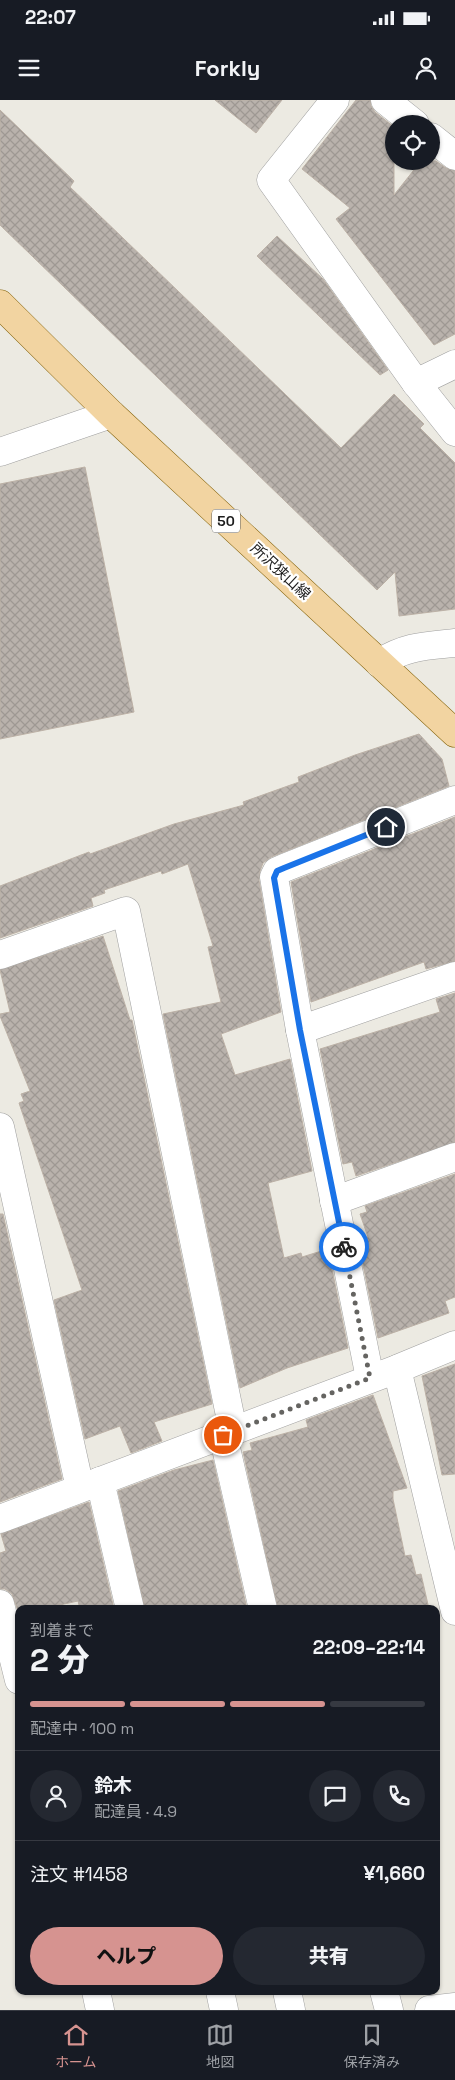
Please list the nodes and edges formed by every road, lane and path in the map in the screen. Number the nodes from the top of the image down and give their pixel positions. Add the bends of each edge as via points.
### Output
1 (335, 100) edge
2 (385, 100) edge
3 (404, 115) edge
4 (440, 144) edge
5 (455, 156) edge
6 (0, 304) edge
7 (455, 364) edge
8 (416, 383) junction
9 (111, 414) junction
10 (455, 432) edge
11 (0, 452) edge
12 (455, 644) edge
13 (379, 663) junction
14 (455, 733) edge
15 (455, 800) edge
16 (0, 955) edge
17 (455, 976) edge
18 (300, 1030) junction
19 (0, 1127) edge
20 (455, 1157) edge
21 (334, 1201) junction
22 (455, 1345) edge
23 (397, 1369) junction
24 (370, 1378) junction
25 (228, 1433) junction
26 (90, 1485) junction
27 (0, 1519) edge
28 (0, 1604) edge
29 (129, 1605) edge
30 (262, 1605) edge
31 (455, 1611) edge
32 (15, 1664) edge
33 (97, 1995) edge
34 (221, 1995) edge
35 (288, 1995) edge
36 (385, 1995) edge
37 (455, 2007) edge
38 (100, 2010) edge
39 (224, 2010) edge
40 (291, 2010) edge
41 (389, 2010) edge
42 (428, 2010) edge

1 - 8 street via 272,180
2 - 3 street
4 - 5 street
6 - 9 main road, 所沢狭山線 / 50
7 - 8 street
8 - 10 street
9 - 11 street
9 - 13 main road, 所沢狭山線 / 50
12 - 13 street via 414,647
13 - 14 main road, 所沢狭山線 / 50
15 - 18 street via 277,871 274,878
16 - 25 street via 126,911
17 - 18 street
18 - 21 street
19 - 26 street
20 - 21 street
21 - 24 street
22 - 23 street
23 - 24 street
23 - 31 street
24 - 25 street
25 - 26 street
25 - 30 street
26 - 27 street
26 - 29 street
28 - 32 street
33 - 38 street
34 - 39 street
35 - 40 street
36 - 41 street
37 - 42 street

